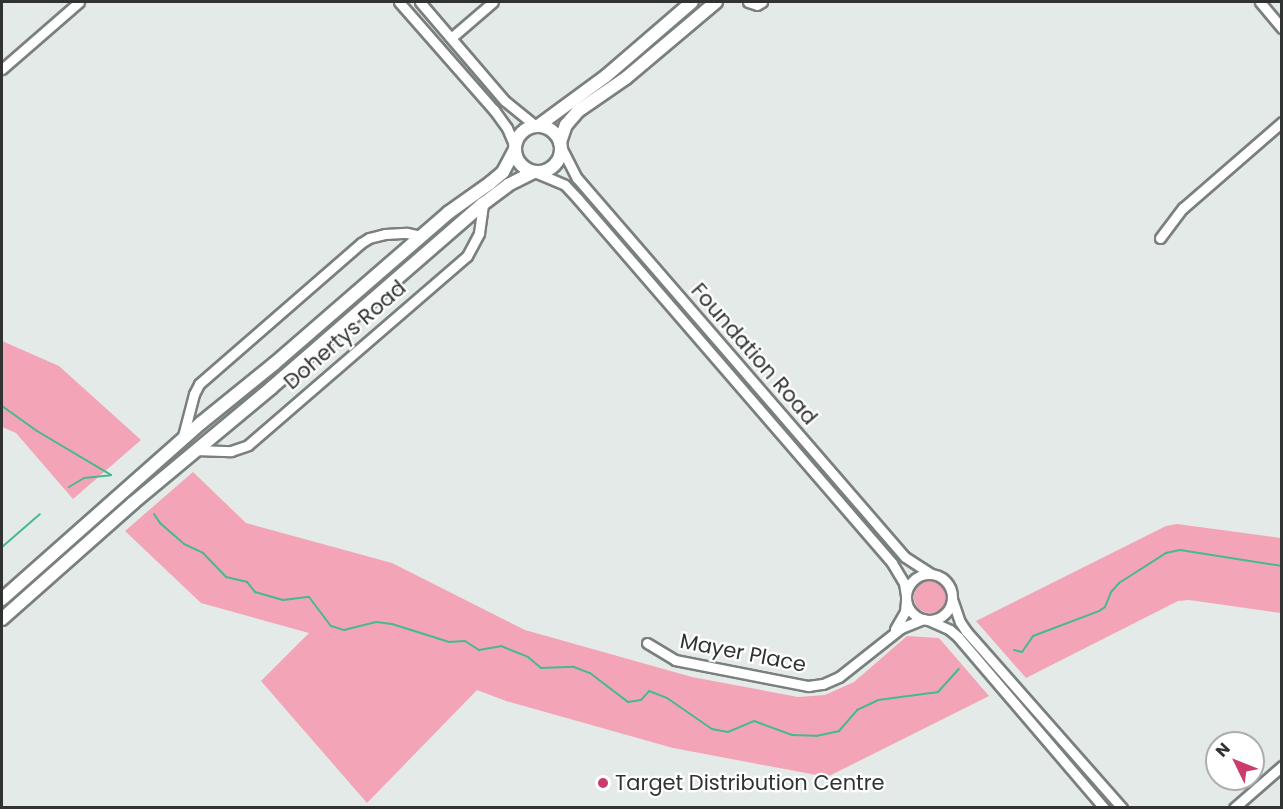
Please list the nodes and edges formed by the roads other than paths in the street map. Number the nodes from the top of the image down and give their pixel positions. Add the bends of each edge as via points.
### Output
1 (79, 2) edge
2 (399, 2) edge
3 (420, 2) edge
4 (494, 2) edge
5 (692, 2) edge
6 (716, 2) edge
7 (748, 2) edge
8 (762, 2) edge
9 (1260, 2) edge
10 (1281, 27) edge
11 (451, 38) junction
12 (2, 69) edge
13 (1281, 122) edge
14 (537, 126) junction
15 (561, 145) junction
16 (515, 149) junction
17 (535, 172) junction
18 (483, 204) junction
19 (421, 236) junction
20 (1160, 238) dead end
21 (182, 440) junction
22 (195, 450) junction
23 (931, 574) junction
24 (906, 596) junction
25 (952, 598) junction
26 (2, 599) edge
27 (925, 619) junction
28 (2, 620) edge
29 (892, 634) junction
30 (647, 643) dead end
31 (1281, 766) edge
32 (1104, 807) edge
33 (1122, 807) edge
34 (1234, 807) edge

1 - 12 street
2 - 16 street via 494,110
3 - 11 street
4 - 11 street
5 - 14 main road via 606,76
6 - 15 main road via 626,78 578,111 566,125
7 - 8 street
9 - 10 street
11 - 14 street via 513,109
13 - 20 street via 1183,208
14 - 15 main road via 552,130
14 - 16 main road via 523,131
15 - 17 main road via 555,165
15 - 23 street, Foundation Road via 577,178 905,557
16 - 17 main road via 520,165
16 - 19 main road, Dohertys Road via 498,177
17 - 18 main road, Dohertys Road via 508,185
17 - 24 street, Foundation Road via 565,185 578,199 892,563 904,583
18 - 22 main road, Dohertys Road
18 - 22 street, Dohertys Road via 479,233 467,256 248,445 231,451
19 - 21 main road, Dohertys Road
19 - 21 street via 398,233 375,236 361,243 199,384
21 - 26 main road, Dohertys Road
22 - 28 main road, Dohertys Road
23 - 24 street via 912,582
23 - 25 street via 945,579
24 - 27 street via 911,611
24 - 29 street, Mayer Place via 905,612
25 - 27 street via 947,612 935,619
25 - 33 street via 966,631
27 - 29 street, Mayer Place
27 - 32 street via 958,638
29 - 30 street, Mayer Place via 848,671 824,684 808,686 675,660
31 - 34 street

